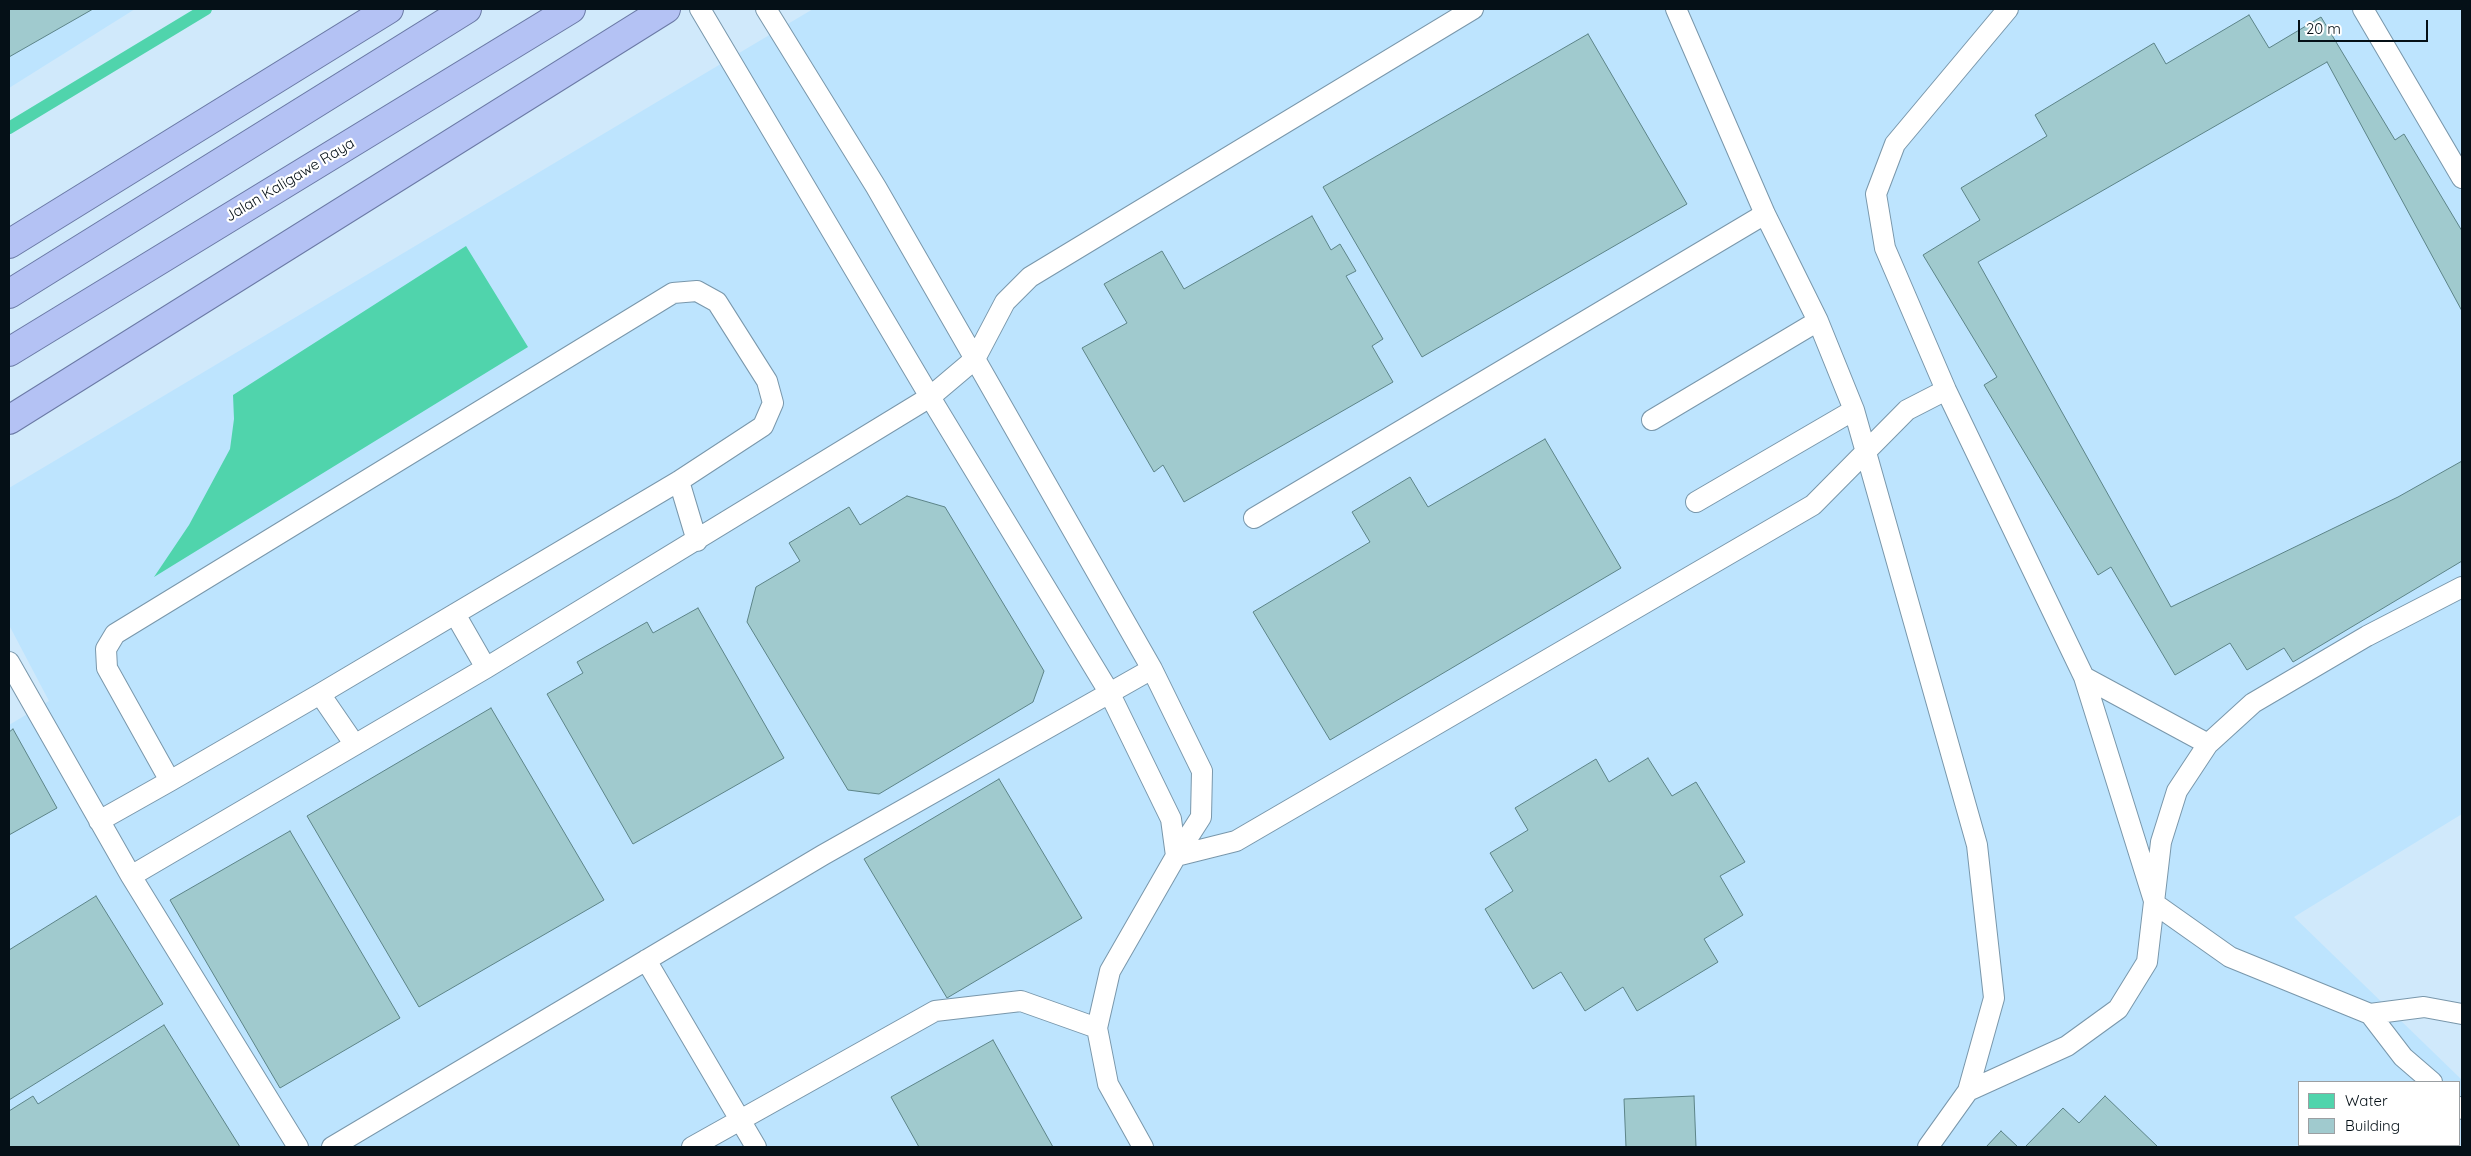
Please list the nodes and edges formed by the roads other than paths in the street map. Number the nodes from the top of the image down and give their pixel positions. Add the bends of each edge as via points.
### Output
1 (389, 9) edge
2 (467, 9) edge
3 (571, 9) edge
4 (666, 9) edge
5 (700, 9) edge
6 (766, 9) edge
7 (1473, 9) edge
8 (1676, 9) edge
9 (2008, 9) edge
10 (2363, 9) edge
11 (2462, 178) edge
12 (1766, 214) junction
13 (9, 244) edge
14 (9, 294) edge
15 (1818, 321) junction
16 (9, 352) edge
17 (975, 359) junction
18 (1946, 390) junction
19 (930, 397) junction
20 (1854, 410) junction
21 (9, 420) edge
22 (1652, 420) dead end
23 (1866, 454) junction
24 (679, 481) junction
25 (1696, 502) dead end
26 (1254, 518) dead end
27 (697, 541) junction
28 (2462, 587) edge
29 (455, 614) junction
30 (9, 662) edge
31 (486, 668) junction
32 (1152, 668) junction
33 (2084, 677) junction
34 (1109, 692) junction
35 (320, 694) junction
36 (355, 744) junction
37 (2208, 744) junction
38 (170, 780) junction
39 (99, 821) junction
40 (1176, 856) junction
41 (131, 876) junction
42 (2155, 904) junction
43 (646, 960) junction
44 (2370, 1014) junction
45 (2462, 1014) edge
46 (1097, 1028) junction
47 (2431, 1081) edge
48 (1968, 1091) junction
49 (740, 1120) junction
50 (298, 1147) edge
51 (332, 1147) edge
52 (692, 1147) edge
53 (756, 1147) edge
54 (1143, 1147) edge
55 (1928, 1147) edge

1 - 13 highway
2 - 14 highway
3 - 16 highway, Jalan Kaligawe Raya
4 - 21 highway
5 - 19 lane
6 - 17 lane via 876,187
7 - 17 lane via 1030,277 1005,302
8 - 12 lane
9 - 18 lane via 1895,144 1876,194 1885,248
10 - 11 lane
12 - 15 lane
12 - 26 lane
15 - 20 lane
15 - 22 lane
17 - 19 lane
17 - 32 lane
18 - 23 lane via 1907,410
18 - 33 lane
19 - 27 lane
19 - 34 lane
20 - 23 lane
20 - 25 lane
23 - 40 lane via 1813,505 1236,841
23 - 48 lane via 1977,845 1994,998
24 - 27 lane
24 - 29 lane
24 - 38 lane via 763,426 773,403 767,381 717,302 697,291 673,293 115,634 106,649 107,668
27 - 31 lane
28 - 37 lane via 2343,650 2253,703
29 - 31 lane
29 - 35 lane
30 - 39 lane
31 - 36 lane
32 - 34 lane
32 - 40 lane via 1202,772 1201,817
33 - 37 lane
33 - 42 lane
34 - 40 lane via 1171,819
34 - 43 lane via 831,850
35 - 36 lane
35 - 38 lane
36 - 41 lane
37 - 42 lane via 2177,791 2161,842
38 - 39 lane
39 - 41 lane
40 - 46 lane via 1110,971
41 - 50 lane
42 - 44 lane via 2230,957
42 - 48 lane via 2147,962 2118,1009 2067,1046
43 - 49 lane
43 - 51 lane
44 - 45 lane via 2424,1007
44 - 47 lane via 2403,1056
46 - 49 lane via 1021,1001 934,1011
46 - 54 lane via 1108,1084
48 - 55 lane
49 - 52 lane
49 - 53 lane

